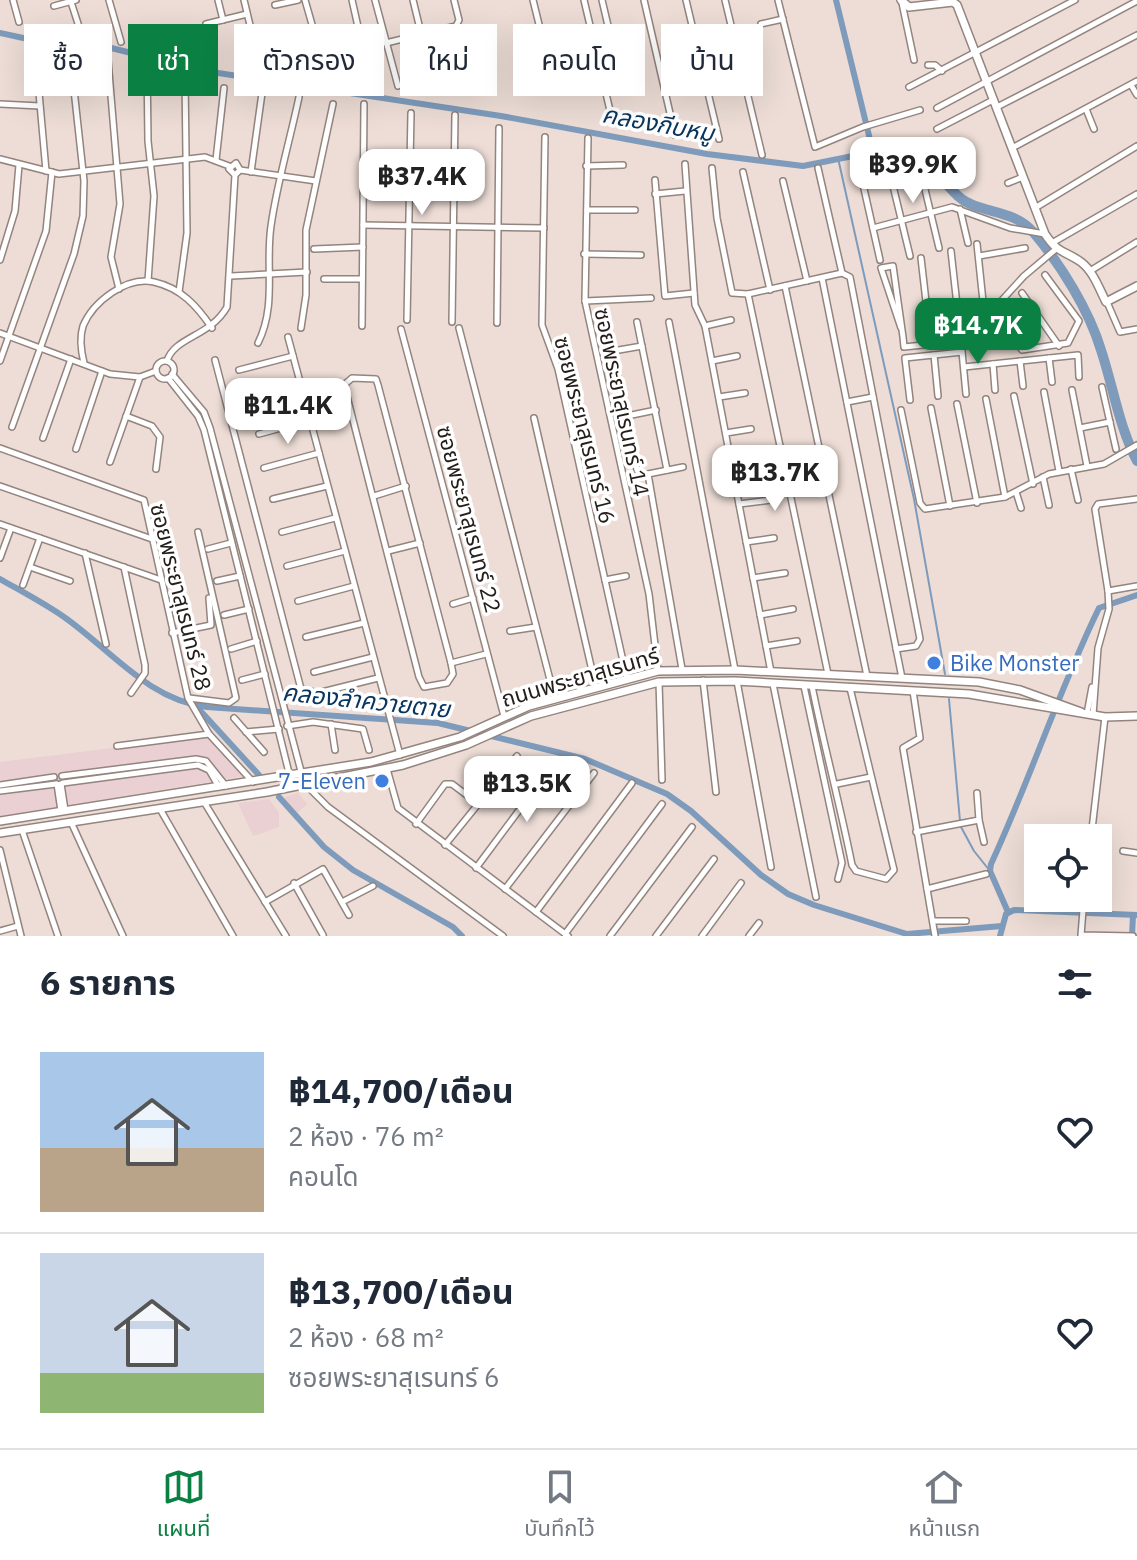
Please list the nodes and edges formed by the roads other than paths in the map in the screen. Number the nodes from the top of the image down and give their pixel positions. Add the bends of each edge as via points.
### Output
1 (13, 0) edge
2 (109, 0) edge
3 (218, 0) edge
4 (244, 0) edge
5 (298, 0) edge
6 (305, 0) edge
7 (352, 0) edge
8 (375, 0) edge
9 (413, 0) edge
10 (454, 0) edge
11 (533, 0) edge
12 (584, 0) edge
13 (602, 0) edge
14 (644, 0) edge
15 (686, 0) edge
16 (725, 0) edge
17 (778, 0) edge
18 (1075, 0) edge
19 (73, 1) edge
20 (955, 1) edge
21 (1137, 1) edge
22 (902, 2) edge
23 (932, 2) edge
24 (275, 5) dead end
25 (54, 6) dead end
26 (247, 14) junction
27 (783, 19) junction
28 (223, 20) junction
29 (19, 22) dead end
30 (79, 24) edge
31 (206, 24) dead end
32 (250, 24) edge
33 (312, 24) edge
34 (357, 24) edge
35 (419, 24) edge
36 (457, 24) edge
37 (539, 24) edge
38 (608, 24) edge
39 (761, 24) dead end
40 (1137, 35) edge
41 (400, 40) edge
42 (121, 42) dead end
43 (386, 43) junction
44 (976, 53) junction
45 (914, 60) dead end
46 (928, 65) dead end
47 (942, 71) junction
48 (988, 81) junction
49 (1134, 83) edge
50 (398, 86) dead end
51 (909, 87) dead end
52 (224, 88) dead end
53 (1137, 95) edge
54 (39, 96) edge
55 (75, 96) edge
56 (111, 96) edge
57 (148, 96) edge
58 (185, 96) edge
59 (262, 96) edge
60 (299, 97) dead end
61 (996, 103) junction
62 (0, 104) edge
63 (333, 104) dead end
64 (364, 104) dead end
65 (40, 106) junction
66 (937, 108) dead end
67 (1086, 109) junction
68 (920, 110) dead end
69 (411, 113) dead end
70 (455, 115) dead end
71 (612, 119) dead end
72 (499, 128) dead end
73 (937, 129) dead end
74 (1094, 129) dead end
75 (675, 135) dead end
76 (545, 137) dead end
77 (588, 138) dead end
78 (719, 139) dead end
79 (1137, 146) edge
80 (1012, 148) junction
81 (762, 155) dead end
82 (185, 158) junction
83 (0, 159) edge
84 (216, 160) junction
85 (918, 160) dead end
86 (887, 161) dead end
87 (858, 162) dead end
88 (150, 164) junction
89 (685, 164) dead end
90 (19, 165) junction
91 (623, 165) dead end
92 (229, 166) junction
93 (586, 166) junction
94 (712, 168) dead end
95 (818, 168) dead end
96 (117, 170) junction
97 (49, 172) junction
98 (251, 172) junction
99 (743, 172) dead end
100 (83, 173) junction
101 (238, 173) junction
102 (283, 177) junction
103 (1023, 177) junction
104 (655, 180) dead end
105 (316, 181) junction
106 (783, 181) dead end
107 (1008, 183) dead end
108 (685, 191) junction
109 (655, 194) junction
110 (1137, 194) edge
111 (960, 208) junction
112 (1035, 208) junction
113 (587, 210) junction
114 (635, 210) dead end
115 (930, 213) junction
116 (902, 220) junction
117 (363, 225) junction
118 (408, 226) junction
119 (454, 226) junction
120 (498, 227) junction
121 (544, 228) junction
122 (873, 228) junction
123 (1042, 233) junction
124 (1137, 242) edge
125 (968, 243) dead end
126 (977, 244) dead end
127 (363, 247) junction
128 (939, 248) dead end
129 (1025, 248) dead end
130 (314, 249) dead end
131 (1053, 249) junction
132 (951, 251) dead end
133 (584, 254) junction
134 (641, 255) dead end
135 (910, 256) dead end
136 (979, 256) junction
137 (921, 258) dead end
138 (0, 260) edge
139 (880, 260) dead end
140 (1090, 271) junction
141 (307, 272) junction
142 (842, 273) junction
143 (271, 274) junction
144 (1045, 275) dead end
145 (231, 276) junction
146 (822, 278) junction
147 (324, 279) dead end
148 (362, 279) junction
149 (148, 281) junction
150 (807, 281) junction
151 (785, 286) junction
152 (1137, 286) edge
153 (119, 289) junction
154 (770, 290) junction
155 (179, 292) junction
156 (694, 293) junction
157 (1022, 293) dead end
158 (748, 294) junction
159 (651, 298) dead end
160 (585, 301) junction
161 (1106, 302) junction
162 (993, 310) junction
163 (984, 311) junction
164 (958, 314) junction
165 (407, 320) dead end
166 (731, 320) dead end
167 (452, 322) dead end
168 (637, 322) dead end
169 (669, 322) dead end
170 (497, 323) dead end
171 (362, 326) dead end
172 (705, 326) junction
173 (607, 327) dead end
174 (212, 328) junction
175 (301, 328) dead end
176 (459, 328) dead end
177 (901, 328) junction
178 (401, 329) dead end
179 (1137, 329) edge
180 (0, 333) edge
181 (8, 337) junction
182 (288, 337) dead end
183 (961, 341) junction
184 (258, 343) dead end
185 (931, 345) junction
186 (642, 346) junction
187 (1059, 346) junction
188 (40, 347) junction
189 (613, 351) junction
190 (962, 352) junction
191 (934, 355) junction
192 (293, 356) junction
193 (737, 356) dead end
194 (1049, 358) junction
195 (71, 359) junction
196 (215, 360) dead end
197 (0, 361) edge
198 (167, 361) junction
199 (712, 361) junction
200 (1020, 361) junction
201 (84, 363) junction
202 (993, 364) junction
203 (964, 367) junction
204 (239, 370) dead end
205 (102, 371) junction
206 (156, 371) junction
207 (170, 376) junction
208 (140, 377) junction
209 (1079, 377) dead end
210 (1052, 382) dead end
211 (1023, 386) dead end
212 (1102, 387) dead end
213 (302, 389) junction
214 (995, 390) dead end
215 (1072, 390) dead end
216 (1044, 392) dead end
217 (745, 393) dead end
218 (966, 394) dead end
219 (938, 396) dead end
220 (1014, 396) dead end
221 (719, 397) junction
222 (873, 397) junction
223 (986, 399) dead end
224 (910, 400) dead end
225 (249, 402) dead end
226 (847, 402) junction
227 (957, 404) dead end
228 (931, 408) dead end
229 (656, 410) junction
230 (901, 410) dead end
231 (126, 416) junction
232 (627, 416) junction
233 (534, 418) dead end
234 (310, 420) junction
235 (1110, 422) junction
236 (12, 427) dead end
237 (1080, 428) junction
238 (751, 429) dead end
239 (726, 433) junction
240 (259, 434) dead end
241 (43, 438) dead end
242 (1137, 445) edge
243 (0, 448) edge
244 (76, 449) dead end
245 (1116, 449) dead end
246 (319, 453) junction
247 (110, 462) dead end
248 (754, 464) dead end
249 (1087, 466) junction
250 (683, 467) dead end
251 (264, 468) dead end
252 (732, 468) junction
253 (156, 469) dead end
254 (1071, 469) junction
255 (667, 470) junction
256 (1059, 471) junction
257 (648, 474) junction
258 (1043, 477) junction
259 (1033, 484) junction
260 (769, 485) dead end
261 (0, 486) edge
262 (327, 486) junction
263 (406, 486) junction
264 (1016, 492) junction
265 (374, 496) junction
266 (1005, 497) junction
267 (273, 499) dead end
268 (1137, 499) edge
269 (1078, 500) dead end
270 (977, 503) junction
271 (739, 504) junction
272 (1049, 505) dead end
273 (950, 506) junction
274 (1021, 508) dead end
275 (335, 518) junction
276 (0, 524) edge
277 (231, 527) junction
278 (11, 528) junction
279 (198, 532) dead end
280 (282, 532) dead end
281 (40, 538) junction
282 (774, 538) dead end
283 (152, 539) junction
284 (746, 542) junction
285 (231, 543) junction
286 (420, 543) junction
287 (208, 549) dead end
288 (345, 551) junction
289 (388, 551) junction
290 (85, 552) junction
291 (0, 558) edge
292 (124, 566) junction
293 (287, 566) dead end
294 (30, 567) junction
295 (785, 573) dead end
296 (240, 576) junction
297 (626, 576) dead end
298 (753, 578) junction
299 (161, 580) junction
300 (605, 580) junction
301 (70, 581) dead end
302 (217, 581) dead end
303 (23, 585) dead end
304 (354, 586) junction
305 (1137, 586) edge
306 (1109, 594) junction
307 (209, 598) dead end
308 (473, 598) junction
309 (298, 601) dead end
310 (453, 604) dead end
311 (249, 609) junction
312 (793, 609) dead end
313 (224, 615) dead end
314 (760, 615) junction
315 (364, 623) junction
316 (537, 627) junction
317 (510, 631) dead end
318 (172, 633) junction
319 (306, 637) dead end
320 (257, 641) junction
321 (797, 641) dead end
322 (106, 644) dead end
323 (766, 646) junction
324 (231, 649) dead end
325 (896, 649) junction
326 (263, 650) junction
327 (486, 654) junction
328 (373, 657) junction
329 (451, 663) junction
330 (682, 669) junction
331 (735, 670) junction
332 (658, 671) junction
333 (314, 672) dead end
334 (771, 672) junction
335 (265, 674) junction
336 (828, 674) junction
337 (867, 676) junction
338 (378, 678) junction
339 (902, 678) junction
340 (627, 679) junction
341 (242, 680) dead end
342 (703, 680) junction
343 (737, 681) junction
344 (659, 682) junction
345 (773, 684) junction
346 (808, 686) junction
347 (596, 688) junction
348 (850, 688) junction
349 (913, 691) junction
350 (131, 693) dead end
351 (555, 699) junction
352 (189, 702) junction
353 (1046, 702) junction
354 (1087, 714) junction
355 (1137, 716) edge
356 (502, 717) junction
357 (1105, 717) junction
358 (234, 718) dead end
359 (331, 724) junction
360 (287, 726) junction
361 (279, 729) junction
362 (246, 732) junction
363 (209, 734) junction
364 (117, 746) dead end
365 (335, 750) dead end
366 (369, 750) dead end
367 (264, 752) dead end
368 (400, 755) junction
369 (517, 756) dead end
370 (297, 758) junction
371 (287, 760) junction
372 (555, 762) dead end
373 (387, 769) junction
374 (594, 773) dead end
375 (302, 775) junction
376 (290, 777) junction
377 (871, 777) junction
378 (662, 780) dead end
379 (59, 781) junction
380 (253, 783) junction
381 (632, 783) dead end
382 (837, 784) junction
383 (0, 785) edge
384 (306, 785) junction
385 (223, 787) junction
386 (0, 791) edge
387 (716, 792) dead end
388 (977, 793) dead end
389 (140, 799) junction
390 (472, 799) dead end
391 (204, 802) junction
392 (662, 804) dead end
393 (162, 808) junction
394 (63, 810) junction
395 (142, 811) junction
396 (979, 820) junction
397 (0, 821) edge
398 (71, 822) junction
399 (416, 824) junction
400 (1093, 824) edge
401 (692, 827) dead end
402 (22, 830) junction
403 (916, 832) junction
404 (0, 833) edge
405 (984, 842) dead end
406 (445, 845) junction
407 (0, 850) edge
408 (1123, 851) dead end
409 (1137, 853) edge
410 (714, 859) dead end
411 (771, 867) dead end
412 (476, 868) junction
413 (986, 874) dead end
414 (838, 879) dead end
415 (294, 883) junction
416 (741, 883) dead end
417 (373, 886) dead end
418 (505, 889) junction
419 (927, 889) junction
420 (816, 897) dead end
421 (265, 902) junction
422 (342, 902) junction
423 (536, 912) junction
424 (1083, 912) edge
425 (349, 915) dead end
426 (966, 921) dead end
427 (934, 922) junction
428 (759, 923) dead end
429 (18, 926) junction
430 (0, 931) edge
431 (323, 935) edge
432 (566, 935) edge
433 (1081, 935) edge
434 (21, 936) edge
435 (58, 936) edge
436 (123, 936) edge
437 (233, 936) edge
438 (286, 936) edge
439 (503, 936) edge
440 (610, 936) edge
441 (656, 936) edge
442 (702, 936) edge
443 (749, 936) edge
444 (935, 936) edge
445 (1125, 936) edge
446 (1133, 936) edge

1 - 29 street
2 - 42 street
3 - 28 street
4 - 26 street
5 - 24 street
6 - 33 street
7 - 34 street
8 - 43 street
9 - 35 street
10 - 36 street
11 - 37 street
12 - 71 street
13 - 38 street
14 - 75 street
15 - 78 street
16 - 81 street
17 - 27 street
18 - 44 street
19 - 25 street
19 - 30 street
20 - 23 street
20 - 44 street
21 - 48 street
22 - 23 street via 909,7
22 - 45 street
26 - 28 street
26 - 32 street
27 - 39 street
27 - 68 street via 813,145
28 - 31 street
40 - 61 street
41 - 43 street
43 - 50 street
44 - 47 street
44 - 48 street
46 - 47 street
47 - 51 street
48 - 61 street
48 - 66 street
49 - 53 street
49 - 67 street
52 - 84 street
54 - 65 street
55 - 100 street
56 - 96 street
57 - 88 street
58 - 82 street
59 - 98 street
60 - 102 street
61 - 73 street
61 - 80 street
62 - 65 street
63 - 105 street
64 - 117 street
65 - 97 street
67 - 74 street
67 - 80 street
69 - 118 street
70 - 119 street
72 - 120 street
76 - 121 street, ซอยพระยาสุเรนทร์ 16
77 - 93 street, ซอยพระยาสุเรนทร์ 14
79 - 112 street
80 - 103 street
82 - 84 street
82 - 88 street
82 - 155 street via 187,233
83 - 90 street
84 - 92 street
85 - 115 street
86 - 116 street
87 - 122 street
88 - 96 street
88 - 149 street via 154,196
89 - 108 street
90 - 97 street
90 - 138 street via 15,211
91 - 93 street
92 - 101 street via 230,173
92 - 101 street via 236,163
93 - 113 street, ซอยพระยาสุเรนทร์ 14
94 - 158 street via 730,290
95 - 142 street
96 - 100 street
96 - 153 street via 120,213 111,257
97 - 100 street
97 - 181 street via 46,231
98 - 101 street
98 - 102 street
99 - 154 street
100 - 188 street via 81,228
101 - 145 street
102 - 105 street
102 - 143 street via 271,227
103 - 107 street
103 - 112 street
104 - 109 street
105 - 141 street via 306,230
106 - 150 street
108 - 109 street
108 - 156 street
109 - 156 street via 665,296
110 - 131 street
111 - 115 street
111 - 123 street via 1010,228
111 - 125 street
112 - 123 street
113 - 114 street
113 - 133 street, ซอยพระยาสุเรนทร์ 14
115 - 116 street
115 - 128 street
116 - 122 street
116 - 135 street
117 - 118 street
117 - 127 street
118 - 119 street
118 - 165 street
119 - 120 street
119 - 167 street
120 - 121 street
120 - 170 street
121 - 300 street, ซอยพระยาสุเรนทร์ 16 via 543,331 558,369
122 - 139 street
123 - 131 street
124 - 140 street
126 - 136 street
127 - 130 street
127 - 148 street
129 - 136 street
131 - 140 street
131 - 162 street
132 - 164 street
133 - 134 street
133 - 160 street, ซอยพระยาสุเรนทร์ 14
136 - 163 street
137 - 185 street
140 - 161 street
141 - 143 street
141 - 175 street
142 - 146 street
142 - 222 street via 850,277
143 - 145 street
143 - 184 street via 267,322
144 - 187 street via 1079,324 1068,343
145 - 174 street via 227,307
146 - 150 street
146 - 226 street
147 - 148 street
148 - 171 street
149 - 153 street
149 - 155 street
150 - 151 street
151 - 154 street
151 - 337 street
152 - 161 street
153 - 201 street via 95,307 83,328
154 - 158 street
155 - 174 street
156 - 172 street
157 - 187 street
158 - 336 street
159 - 160 street
160 - 332 street, ซอยพระยาสุเรนทร์ 14 via 649,594
161 - 179 street via 1120,332
162 - 163 street
162 - 187 street via 1022,350
163 - 164 street
164 - 183 street
166 - 172 street
168 - 186 street
169 - 331 street
172 - 199 street
173 - 189 street
174 - 198 street via 178,345
176 - 316 street
177 - 177 street via 893,266 881,268 886,283
177 - 185 street via 904,347
178 - 308 street, ซอยพระยาสุเรนทร์ 22
180 - 181 street
181 - 188 street
181 - 197 street
182 - 192 street
183 - 185 street
183 - 190 street
186 - 189 street
186 - 229 street
188 - 195 street
188 - 236 street
189 - 232 street
190 - 191 street
190 - 203 street
191 - 219 street
191 - 224 street via 905,358
192 - 204 street
192 - 213 street
193 - 199 street
194 - 200 street
194 - 209 street via 1078,355
194 - 210 street
195 - 201 street
195 - 241 street
196 - 338 street via 301,689 318,693
198 - 206 street
198 - 207 street via 173,367
199 - 221 street
200 - 202 street
200 - 211 street
201 - 205 street
202 - 203 street
202 - 214 street
203 - 218 street
205 - 208 street
205 - 244 street
206 - 207 street via 160,377
206 - 208 street
207 - 277 street via 204,412
208 - 231 street
212 - 235 street
213 - 225 street
213 - 234 street
215 - 237 street
216 - 256 street
217 - 221 street
220 - 259 street
221 - 239 street
222 - 226 street
222 - 325 street via 920,639 916,646
223 - 266 street
226 - 325 street
227 - 270 street
228 - 273 street
229 - 232 street
229 - 255 street
230 - 273 street via 922,508
231 - 247 street
231 - 253 street via 156,430 161,448
232 - 257 street via 637,470
233 - 347 street
234 - 240 street
234 - 246 street
235 - 237 street
235 - 245 street
237 - 249 street
238 - 239 street
239 - 252 street
242 - 249 street via 1104,464
243 - 283 street, ซอยพระยาสุเรนทร์ 28 via 141,498
246 - 251 street
246 - 262 street
248 - 252 street
249 - 254 street
250 - 255 street
252 - 271 street
254 - 256 street
254 - 269 street
255 - 257 street
256 - 258 street
257 - 330 street
258 - 259 street
258 - 272 street
259 - 264 street
260 - 271 street via 771,500
261 - 283 street
262 - 267 street
262 - 275 street
263 - 265 street
263 - 265 street via 376,379 347,380
263 - 286 street
264 - 266 street
264 - 274 street
265 - 289 street
266 - 270 street
268 - 306 street via 1095,507
270 - 273 street
271 - 284 street
275 - 280 street
275 - 288 street
276 - 278 street
277 - 285 street
277 - 326 street
278 - 281 street
278 - 291 street
279 - 352 street via 236,698 229,703
281 - 290 street
281 - 294 street
282 - 284 street
283 - 299 street, ซอยพระยาสุเรนทร์ 28
284 - 298 street
285 - 287 street
285 - 296 street
286 - 289 street
286 - 329 street
288 - 293 street
288 - 304 street
289 - 329 street via 421,683 447,683 452,679
290 - 292 street
290 - 322 street
292 - 299 street
292 - 350 street via 145,665
294 - 301 street
294 - 303 street
295 - 298 street
296 - 302 street
296 - 311 street
297 - 300 street
298 - 314 street
299 - 318 street, ซอยพระยาสุเรนทร์ 28
300 - 340 street, ซอยพระยาสุเรนทร์ 16
304 - 309 street
304 - 315 street
305 - 306 street
306 - 354 street
307 - 318 street via 211,625
308 - 310 street
308 - 327 street, ซอยพระยาสุเรนทร์ 22
311 - 313 street
311 - 320 street
312 - 314 street
314 - 323 street
315 - 319 street
315 - 328 street
316 - 317 street
316 - 351 street
318 - 352 street, ซอยพระยาสุเรนทร์ 28
320 - 324 street
320 - 326 street
321 - 323 street
323 - 334 street
325 - 339 street
326 - 335 street
326 - 360 street
327 - 329 street
327 - 356 street, ซอยพระยาสุเรนทร์ 22
328 - 333 street
328 - 338 street
330 - 331 street, ถนนพระยาสุเรนทร์
330 - 332 street, ถนนพระยาสุเรนทร์
331 - 334 street, ถนนพระยาสุเรนทร์
331 - 343 street
332 - 340 street, ถนนพระยาสุเรนทร์
334 - 336 street, ถนนพระยาสุเรนทร์
335 - 341 street
335 - 361 street
336 - 337 street, ถนนพระยาสุเรนทร์
337 - 339 street, ถนนพระยาสุเรนทร์
338 - 368 street
339 - 353 street, ถนนพระยาสุเรนทร์ via 979,682
340 - 347 street, ถนนพระยาสุเรนทร์
342 - 343 street, ถนนพระยาสุเรนทร์
342 - 344 street, ถนนพระยาสุเรนทร์
342 - 387 street
343 - 345 street, ถนนพระยาสุเรนทร์
343 - 411 street
344 - 373 street, ถนนพระยาสุเรนทร์ via 531,716 466,745
344 - 378 street
345 - 346 street, ถนนพระยาสุเรนทร์
345 - 420 street
346 - 348 street, ถนนพระยาสุเรนทร์
346 - 382 street
346 - 414 street via 842,863
347 - 351 street, ถนนพระยาสุเรนทร์
348 - 349 street, ถนนพระยาสุเรนทร์
348 - 377 street
349 - 353 street, ถนนพระยาสุเรนทร์
349 - 403 street via 920,738 903,748
351 - 356 street, ถนนพระยาสุเรนทร์
352 - 363 street, ซอยพระยาสุเรนทร์ 28
353 - 354 street, ถนนพระยาสุเรนทร์
354 - 357 street, ถนนพระยาสุเรนทร์
355 - 357 street, ถนนพระยาสุเรนทร์
356 - 368 street, ถนนพระยาสุเรนทร์ via 460,737
357 - 400 street
358 - 362 street
359 - 360 street
359 - 365 street
359 - 366 street via 363,729
360 - 370 street
361 - 362 street
361 - 371 street
362 - 367 street
363 - 364 street
363 - 380 street, ซอยพระยาสุเรนทร์ 28
368 - 375 street, ถนนพระยาสุเรนทร์
369 - 406 street
370 - 371 street
370 - 375 street
371 - 376 street
372 - 412 street
373 - 384 street, ถนนพระยาสุเรนทร์
373 - 399 street via 398,808
374 - 418 street
375 - 376 street, ถนนพระยาสุเรนทร์
376 - 380 street, ถนนพระยาสุเรนทร์
377 - 382 street
377 - 382 street via 894,870 886,879 853,869
379 - 383 street
379 - 385 street via 198,765
379 - 386 street
379 - 394 street
380 - 385 street, ถนนพระยาสุเรนทร์
381 - 423 street
384 - 391 street, ถนนพระยาสุเรนทร์
384 - 439 street via 328,807
385 - 389 street, ถนนพระยาสุเรนทร์
388 - 396 street
389 - 394 street, ถนนพระยาสุเรนทร์
389 - 395 street
390 - 399 street via 445,784
391 - 393 street, ถนนพระยาสุเรนทร์
391 - 421 street
392 - 432 street
393 - 395 street, ถนนพระยาสุเรนทร์
393 - 437 street
394 - 397 street, ถนนพระยาสุเรนทร์
395 - 398 street, ถนนพระยาสุเรนทร์
396 - 403 street
396 - 405 street
398 - 402 street, ถนนพระยาสุเรนทร์
398 - 436 street
399 - 406 street
401 - 440 street
402 - 404 street, ถนนพระยาสุเรนทร์
402 - 435 street
403 - 419 street
406 - 412 street
407 - 429 street
408 - 409 street
410 - 441 street
412 - 418 street
413 - 419 street
415 - 421 street
415 - 422 street via 323,869
415 - 431 street
416 - 442 street
417 - 422 street
418 - 423 street
419 - 427 street
421 - 438 street
422 - 425 street
423 - 432 street
424 - 433 street
426 - 427 street
427 - 444 street
428 - 443 street
429 - 430 street
429 - 434 street
433 - 445 street
445 - 446 street

